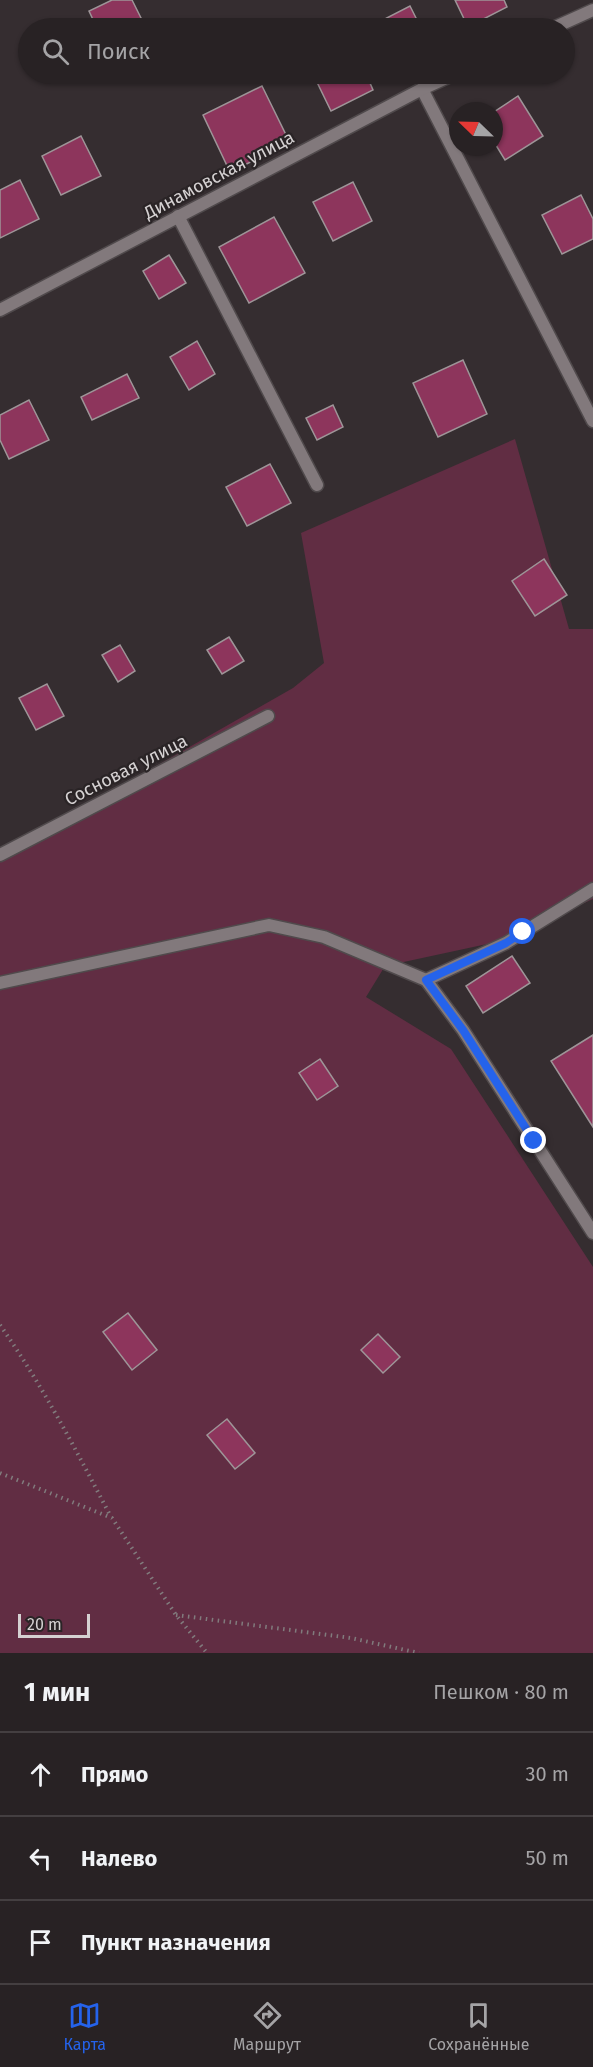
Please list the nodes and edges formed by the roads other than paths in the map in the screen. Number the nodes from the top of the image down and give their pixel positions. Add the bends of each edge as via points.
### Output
1 (593, 10) edge
2 (575, 18) edge
3 (433, 84) edge
4 (422, 89) junction
5 (178, 216) junction
6 (0, 310) edge
7 (593, 421) edge
8 (316, 485) dead end
9 (268, 716) dead end
10 (0, 855) edge
11 (593, 889) edge
12 (426, 980) junction
13 (0, 983) edge
14 (593, 1233) edge

1 - 2 street
3 - 4 street, Динамовская улица
4 - 5 street, Динамовская улица
4 - 7 street
5 - 6 street, Динамовская улица
5 - 8 street
9 - 10 street, Сосновая улица
11 - 12 street via 506,943
12 - 13 street via 324,937 269,925
12 - 14 street via 463,1030

